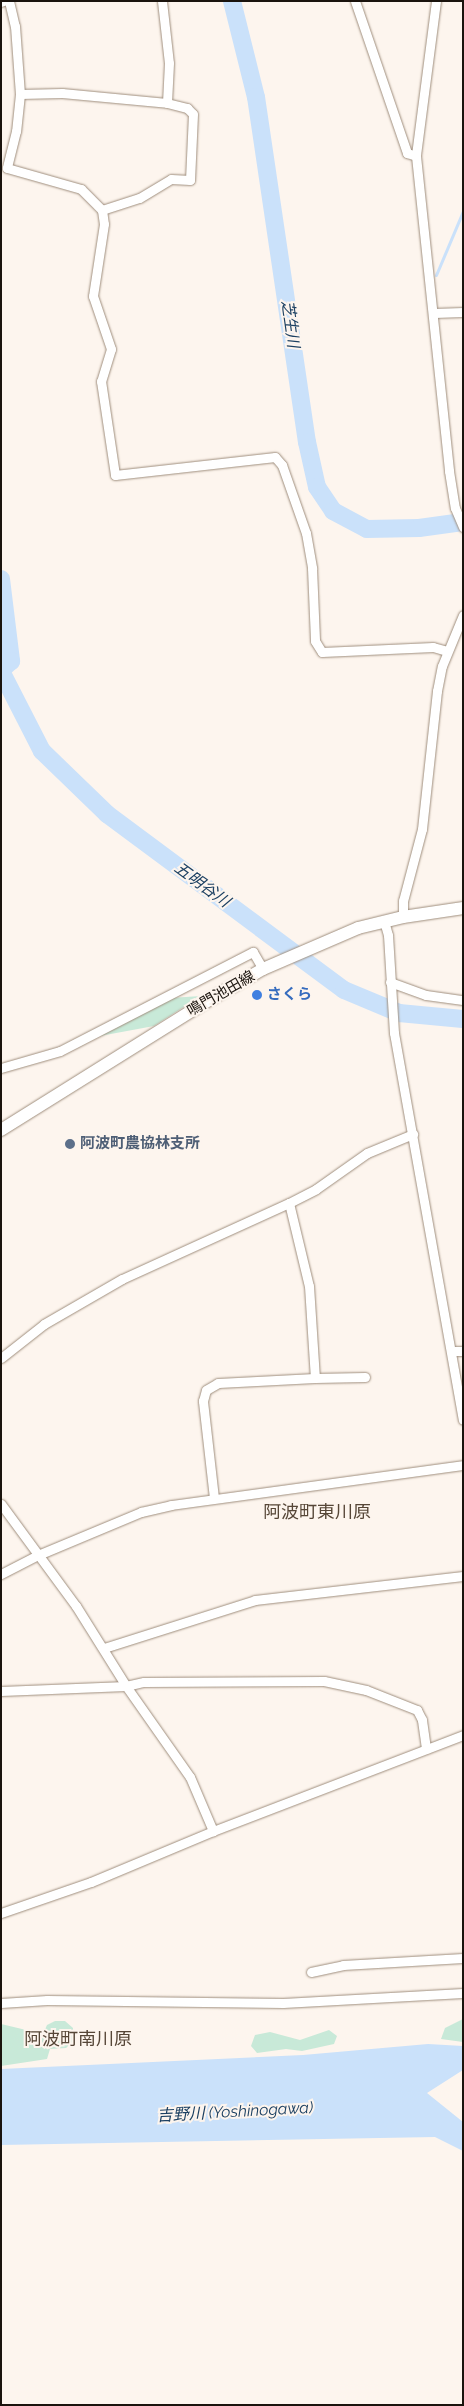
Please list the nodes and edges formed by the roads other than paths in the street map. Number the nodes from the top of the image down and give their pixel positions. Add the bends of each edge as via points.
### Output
1 (10, 1) edge
2 (162, 1) edge
3 (355, 1) edge
4 (436, 1) edge
5 (20, 94) junction
6 (167, 103) junction
7 (416, 156) junction
8 (102, 210) junction
9 (463, 312) edge
10 (434, 313) junction
11 (463, 527) edge
12 (463, 614) edge
13 (447, 651) junction
14 (463, 908) edge
15 (403, 917) junction
16 (384, 921) junction
17 (263, 969) junction
18 (391, 985) junction
19 (463, 1000) edge
20 (1, 1068) edge
21 (1, 1130) edge
22 (413, 1134) junction
23 (288, 1203) junction
24 (451, 1351) junction
25 (463, 1352) edge
26 (1, 1358) edge
27 (315, 1378) junction
28 (365, 1378) dead end
29 (463, 1420) edge
30 (463, 1465) edge
31 (214, 1498) junction
32 (1, 1504) edge
33 (38, 1555) junction
34 (1, 1574) edge
35 (463, 1576) edge
36 (104, 1648) junction
37 (126, 1686) junction
38 (1, 1691) edge
39 (463, 1735) edge
40 (426, 1749) junction
41 (213, 1831) junction
42 (1, 1913) edge
43 (463, 1958) edge
44 (311, 1972) dead end
45 (463, 1993) edge
46 (1, 2003) edge

1 - 5 street
2 - 6 street via 169,63
3 - 7 street via 407,153
4 - 7 street
5 - 6 street via 62,93
5 - 8 street via 16,131 6,168 81,189
6 - 8 street via 187,108 193,114 190,180 162,182 139,198
7 - 10 street
8 - 13 street via 104,224 93,296 111,349 102,381 115,475 275,457 282,465 306,533 312,568 315,640 322,652 433,647
9 - 10 street
10 - 11 street via 455,508
12 - 13 street
13 - 15 street via 437,692 422,829 403,901
14 - 15 main road, 鳴門池田線
15 - 16 main road, 鳴門池田線
16 - 17 main road, 鳴門池田線
16 - 18 street
17 - 20 street via 253,952 60,1051
17 - 21 main road, 鳴門池田線
18 - 19 street via 426,995
18 - 22 street via 394,1023
22 - 23 street via 367,1153 316,1189
22 - 24 street
23 - 26 street via 122,1279 44,1324
23 - 27 street via 309,1286
24 - 25 street
24 - 29 street
27 - 28 street
27 - 31 street via 218,1383 206,1390 203,1400
30 - 31 street
31 - 33 street via 141,1512
32 - 33 street
33 - 34 street
33 - 36 street
35 - 36 street via 255,1600
36 - 37 street
37 - 38 street
37 - 40 street via 144,1682 324,1681 366,1690 417,1710 422,1720
37 - 41 street via 190,1776
39 - 40 street
40 - 41 street
41 - 42 street via 91,1882
43 - 44 street via 343,1965
45 - 46 street via 283,2003 47,2000

